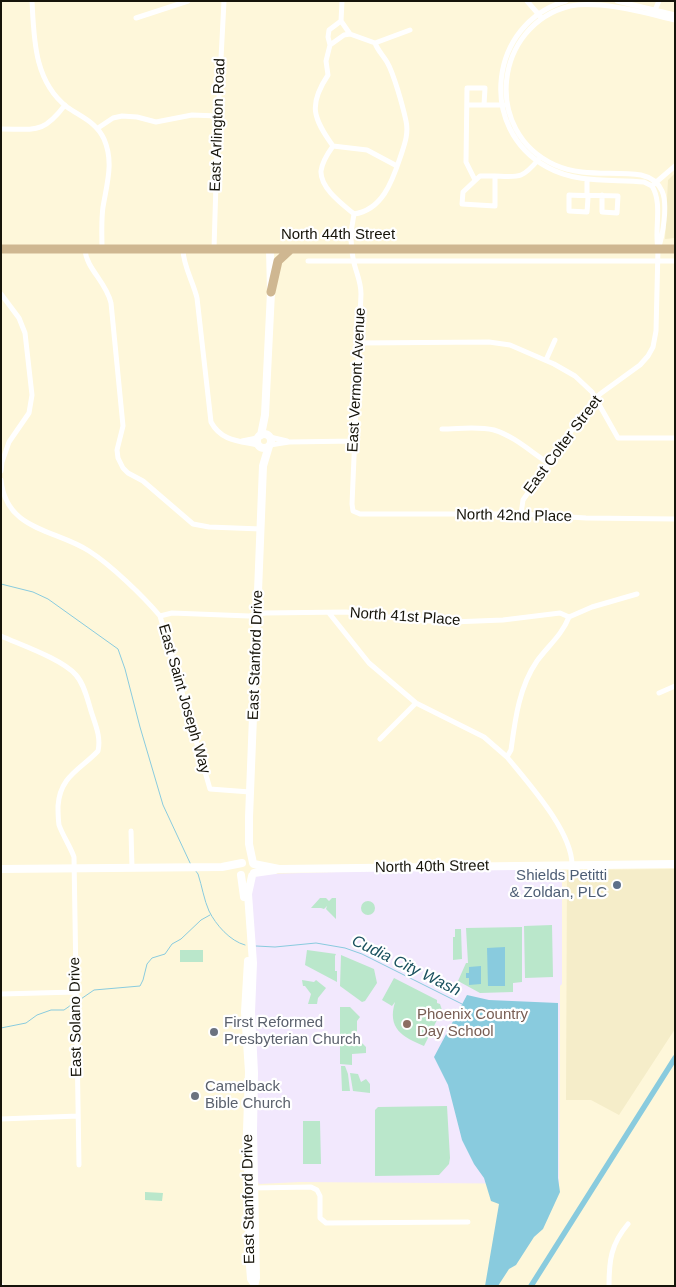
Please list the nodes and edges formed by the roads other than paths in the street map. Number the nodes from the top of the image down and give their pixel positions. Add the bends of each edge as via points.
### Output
1 (32, 1) edge
2 (188, 1) edge
3 (224, 1) edge
4 (342, 1) edge
5 (527, 1) edge
6 (566, 1) edge
7 (617, 1) edge
8 (659, 1) edge
9 (656, 10) junction
10 (675, 15) edge
11 (541, 16) junction
12 (136, 18) dead end
13 (675, 20) edge
14 (341, 21) junction
15 (410, 30) dead end
16 (350, 34) junction
17 (375, 43) junction
18 (330, 45) junction
19 (504, 104) junction
20 (66, 105) junction
21 (467, 105) junction
22 (484, 105) junction
23 (218, 116) junction
24 (98, 128) junction
25 (1, 130) edge
26 (333, 146) junction
27 (539, 159) junction
28 (398, 166) junction
29 (675, 166) edge
30 (495, 176) junction
31 (587, 179) junction
32 (475, 180) junction
33 (654, 184) junction
34 (602, 195) junction
35 (587, 196) junction
36 (354, 214) junction
37 (1, 249) edge
38 (85, 249) junction
39 (102, 249) junction
40 (183, 249) junction
41 (214, 249) junction
42 (270, 249) junction
43 (291, 249) junction
44 (352, 249) junction
45 (658, 249) junction
46 (675, 249) edge
47 (308, 261) dead end
48 (354, 261) junction
49 (658, 261) junction
50 (675, 261) edge
51 (270, 292) junction
52 (1, 294) edge
53 (555, 340) dead end
54 (359, 343) junction
55 (546, 360) junction
56 (596, 399) junction
57 (442, 429) dead end
58 (675, 438) edge
59 (264, 441) junction
60 (355, 441) junction
61 (548, 463) junction
62 (1, 470) edge
63 (1, 480) edge
64 (353, 511) joint
65 (521, 514) junction
66 (675, 519) edge
67 (261, 529) junction
68 (638, 594) dead end
69 (329, 613) junction
70 (258, 614) junction
71 (160, 616) junction
72 (569, 617) junction
73 (1, 636) edge
74 (675, 686) edge
75 (659, 693) dead end
76 (416, 703) junction
77 (380, 739) dead end
78 (507, 757) junction
79 (250, 792) junction
80 (131, 831) dead end
81 (249, 844) junction
82 (242, 862) junction
83 (253, 863) junction
84 (675, 864) edge
85 (572, 865) junction
86 (222, 867) junction
87 (73, 868) junction
88 (132, 868) junction
89 (1, 869) edge
90 (279, 869) junction
91 (240, 874) junction
92 (253, 874) junction
93 (76, 992) junction
94 (1, 994) edge
95 (78, 1116) junction
96 (1, 1119) edge
97 (79, 1165) dead end
98 (252, 1188) junction
99 (468, 1222) dead end
100 (628, 1224) dead end
101 (254, 1284) edge
102 (610, 1286) edge

1 - 20 street via 36,55 41,71
2 - 12 street
3 - 23 street, East Arlington Road
4 - 14 street
5 - 11 street
6 - 11 street
7 - 9 street
8 - 9 street
9 - 10 street
11 - 13 street via 578,4 592,4
11 - 19 street via 521,31 506,55 501,83
14 - 16 street
14 - 18 street via 329,30
15 - 17 street
16 - 17 street
16 - 18 street
17 - 28 street via 393,77 406,122 406,141
18 - 26 street via 326,61 328,75 318,89 315,113 320,128
19 - 22 street
19 - 27 street via 512,134 524,149
20 - 24 street
20 - 25 street via 50,123 39,128
21 - 22 street
21 - 22 street via 467,88 485,88
21 - 32 street via 466,162
23 - 24 street via 192,115 156,122 122,116
23 - 41 street, East Arlington Road
24 - 39 street via 109,154 110,175 104,207
26 - 28 street via 367,150
26 - 36 street via 321,171 323,180 336,198
27 - 30 street via 518,177
27 - 31 street via 563,174
27 - 33 street via 574,171 641,175
28 - 36 street via 388,191 364,212
29 - 33 street
30 - 32 street via 480,176
30 - 32 street via 495,206 462,204 463,192
31 - 33 street
31 - 35 street
33 - 45 street, East Colter Street via 664,199 662,238
34 - 34 street via 618,196 617,213 602,212
34 - 35 street
35 - 35 street via 587,212 569,211 569,195
36 - 44 street, East Vermont Avenue
37 - 38 main road, North 44th Street
38 - 39 main road, North 44th Street
38 - 67 street via 86,260 107,289 111,303 123,426 118,458 128,473 193,524
39 - 40 main road, North 44th Street
40 - 41 main road, North 44th Street
40 - 59 street via 184,263 196,298 209,416 213,427 228,439
41 - 42 main road, North 44th Street
42 - 43 main road, North 44th Street
42 - 51 street, East Stanford Drive
43 - 44 main road, North 44th Street
43 - 51 main road via 278,261
44 - 45 main road, North 44th Street
44 - 48 street, East Vermont Avenue
45 - 46 main road, North 44th Street
45 - 49 street, East Colter Street
47 - 48 street, North 44th Street
48 - 49 street, North 44th Street
48 - 54 street, East Vermont Avenue via 361,284
49 - 50 street, North 44th Street
49 - 56 street, East Colter Street via 653,347 640,365
51 - 59 street, East Stanford Drive
52 - 62 street via 19,318 25,333 32,396 29,413 9,442
53 - 55 street
54 - 55 street via 500,343
54 - 60 street, East Vermont Avenue
55 - 56 street via 575,376
56 - 58 street via 618,438
56 - 61 street, East Colter Street
57 - 61 street via 486,429 501,433
59 - 60 street
59 - 67 street, East Stanford Drive
60 - 64 street, East Vermont Avenue
61 - 65 street, East Colter Street via 523,500
63 - 71 street, East Saint Joseph Way via 6,499 19,517 91,552
64 - 65 street, North 42nd Place via 360,514
65 - 66 street, North 42nd Place
67 - 70 street, East Stanford Drive
68 - 72 street
69 - 70 street, North 41st Place
69 - 72 street, North 41st Place via 355,612 452,622 503,620 560,612
69 - 76 street via 369,663
70 - 71 street, North 41st Place via 172,613
70 - 79 street, East Stanford Drive
71 - 79 street, East Saint Joseph Way via 210,789
72 - 78 street via 562,632 528,677
73 - 87 street, East Solano Drive via 58,662 76,675 99,736 98,751 70,775 60,790 57,816 74,857
74 - 75 street
76 - 77 street
76 - 78 street via 484,737
78 - 85 street via 558,824 570,848
79 - 81 street, East Stanford Drive
80 - 88 street
81 - 82 street, East Stanford Drive
81 - 83 street, East Stanford Drive
82 - 83 street
82 - 86 street
82 - 91 street
83 - 90 street, North 40th Street
83 - 92 street via 256,868
84 - 85 street, North 40th Street
85 - 90 street, North 40th Street
86 - 88 street
86 - 91 street
87 - 88 street
87 - 89 street
87 - 93 street, East Solano Drive
90 - 92 street, North 40th Street
91 - 92 street via 248,878
91 - 98 street, East Stanford Drive via 249,941 245,1012 249,1072 247,1130
92 - 98 street, East Stanford Drive via 248,894 253,963
93 - 94 street
93 - 95 street, East Solano Drive
95 - 96 street
95 - 97 street, East Solano Drive
98 - 99 street via 311,1187 318,1190 320,1218 326,1223
98 - 101 street, East Stanford Drive via 250,1266
100 - 102 street via 612,1252

